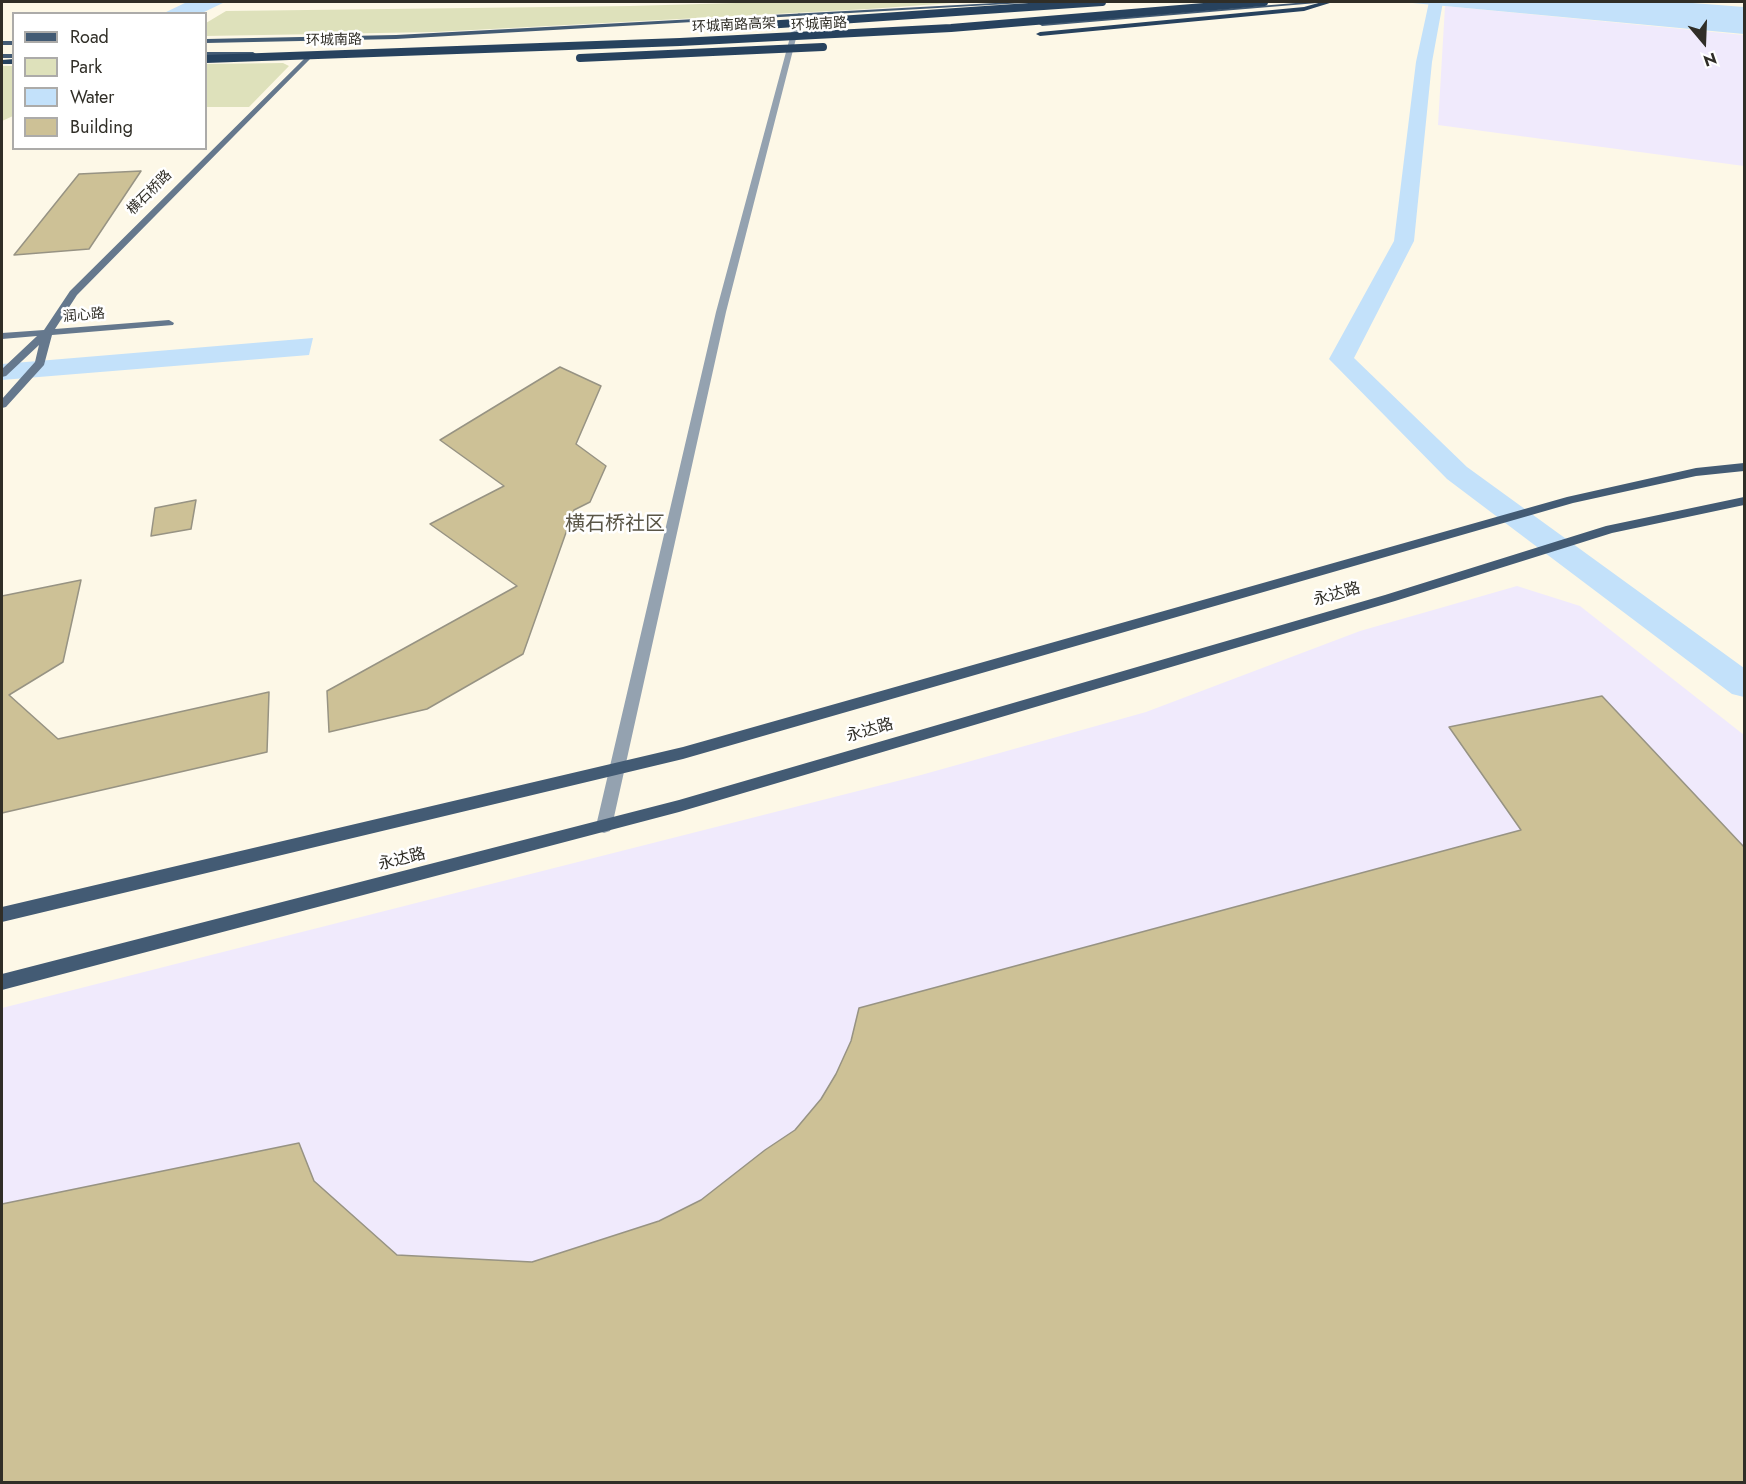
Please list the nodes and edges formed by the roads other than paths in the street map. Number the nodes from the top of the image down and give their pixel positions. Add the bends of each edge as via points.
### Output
1 (1039, 2) edge
2 (1102, 2) edge
3 (1207, 2) edge
4 (1264, 2) edge
5 (1328, 2) edge
6 (799, 15) junction
7 (1028, 34) dead end
8 (792, 39) junction
9 (207, 41) edge
10 (472, 43) junction
11 (830, 47) dead end
12 (207, 48) edge
13 (207, 54) edge
14 (264, 58) junction
15 (308, 58) junction
16 (574, 58) dead end
17 (207, 59) edge
18 (444, 60) dead end
19 (168, 323) dead end
20 (48, 332) junction
21 (2, 336) edge
22 (2, 374) edge
23 (2, 405) edge
24 (1744, 467) edge
25 (1744, 501) edge
26 (618, 768) junction
27 (604, 826) junction
28 (2, 915) edge
29 (2, 982) edge

1 - 6 main road, 环城南路
2 - 10 highway, bridge
3 - 10 highway, 环城南路高架 via 891,26
4 - 14 highway, 环城南路高架, bridge via 951,28
5 - 7 highway via 1304,9
5 - 8 main road, 环城南路 via 1156,17
6 - 8 street
6 - 9 main road, 环城南路 via 396,37
8 - 13 main road, 环城南路 via 501,50
8 - 26 street via 721,312
10 - 12 highway, 环城南路高架
11 - 16 highway, bridge
14 - 15 highway, bridge
14 - 17 highway, 环城南路高架, bridge
15 - 18 highway, bridge
15 - 20 main road, 横石桥路 via 73,293
19 - 20 main road, 润心路
20 - 21 main road, 润心路
20 - 22 main road, 横石桥路
20 - 23 main road, 横石桥路 via 40,363
24 - 26 main road, 永达路 via 1695,472 1571,500
25 - 27 main road, 永达路 via 1611,529 1356,608
26 - 27 street
26 - 28 main road, 永达路
27 - 29 main road, 永达路

